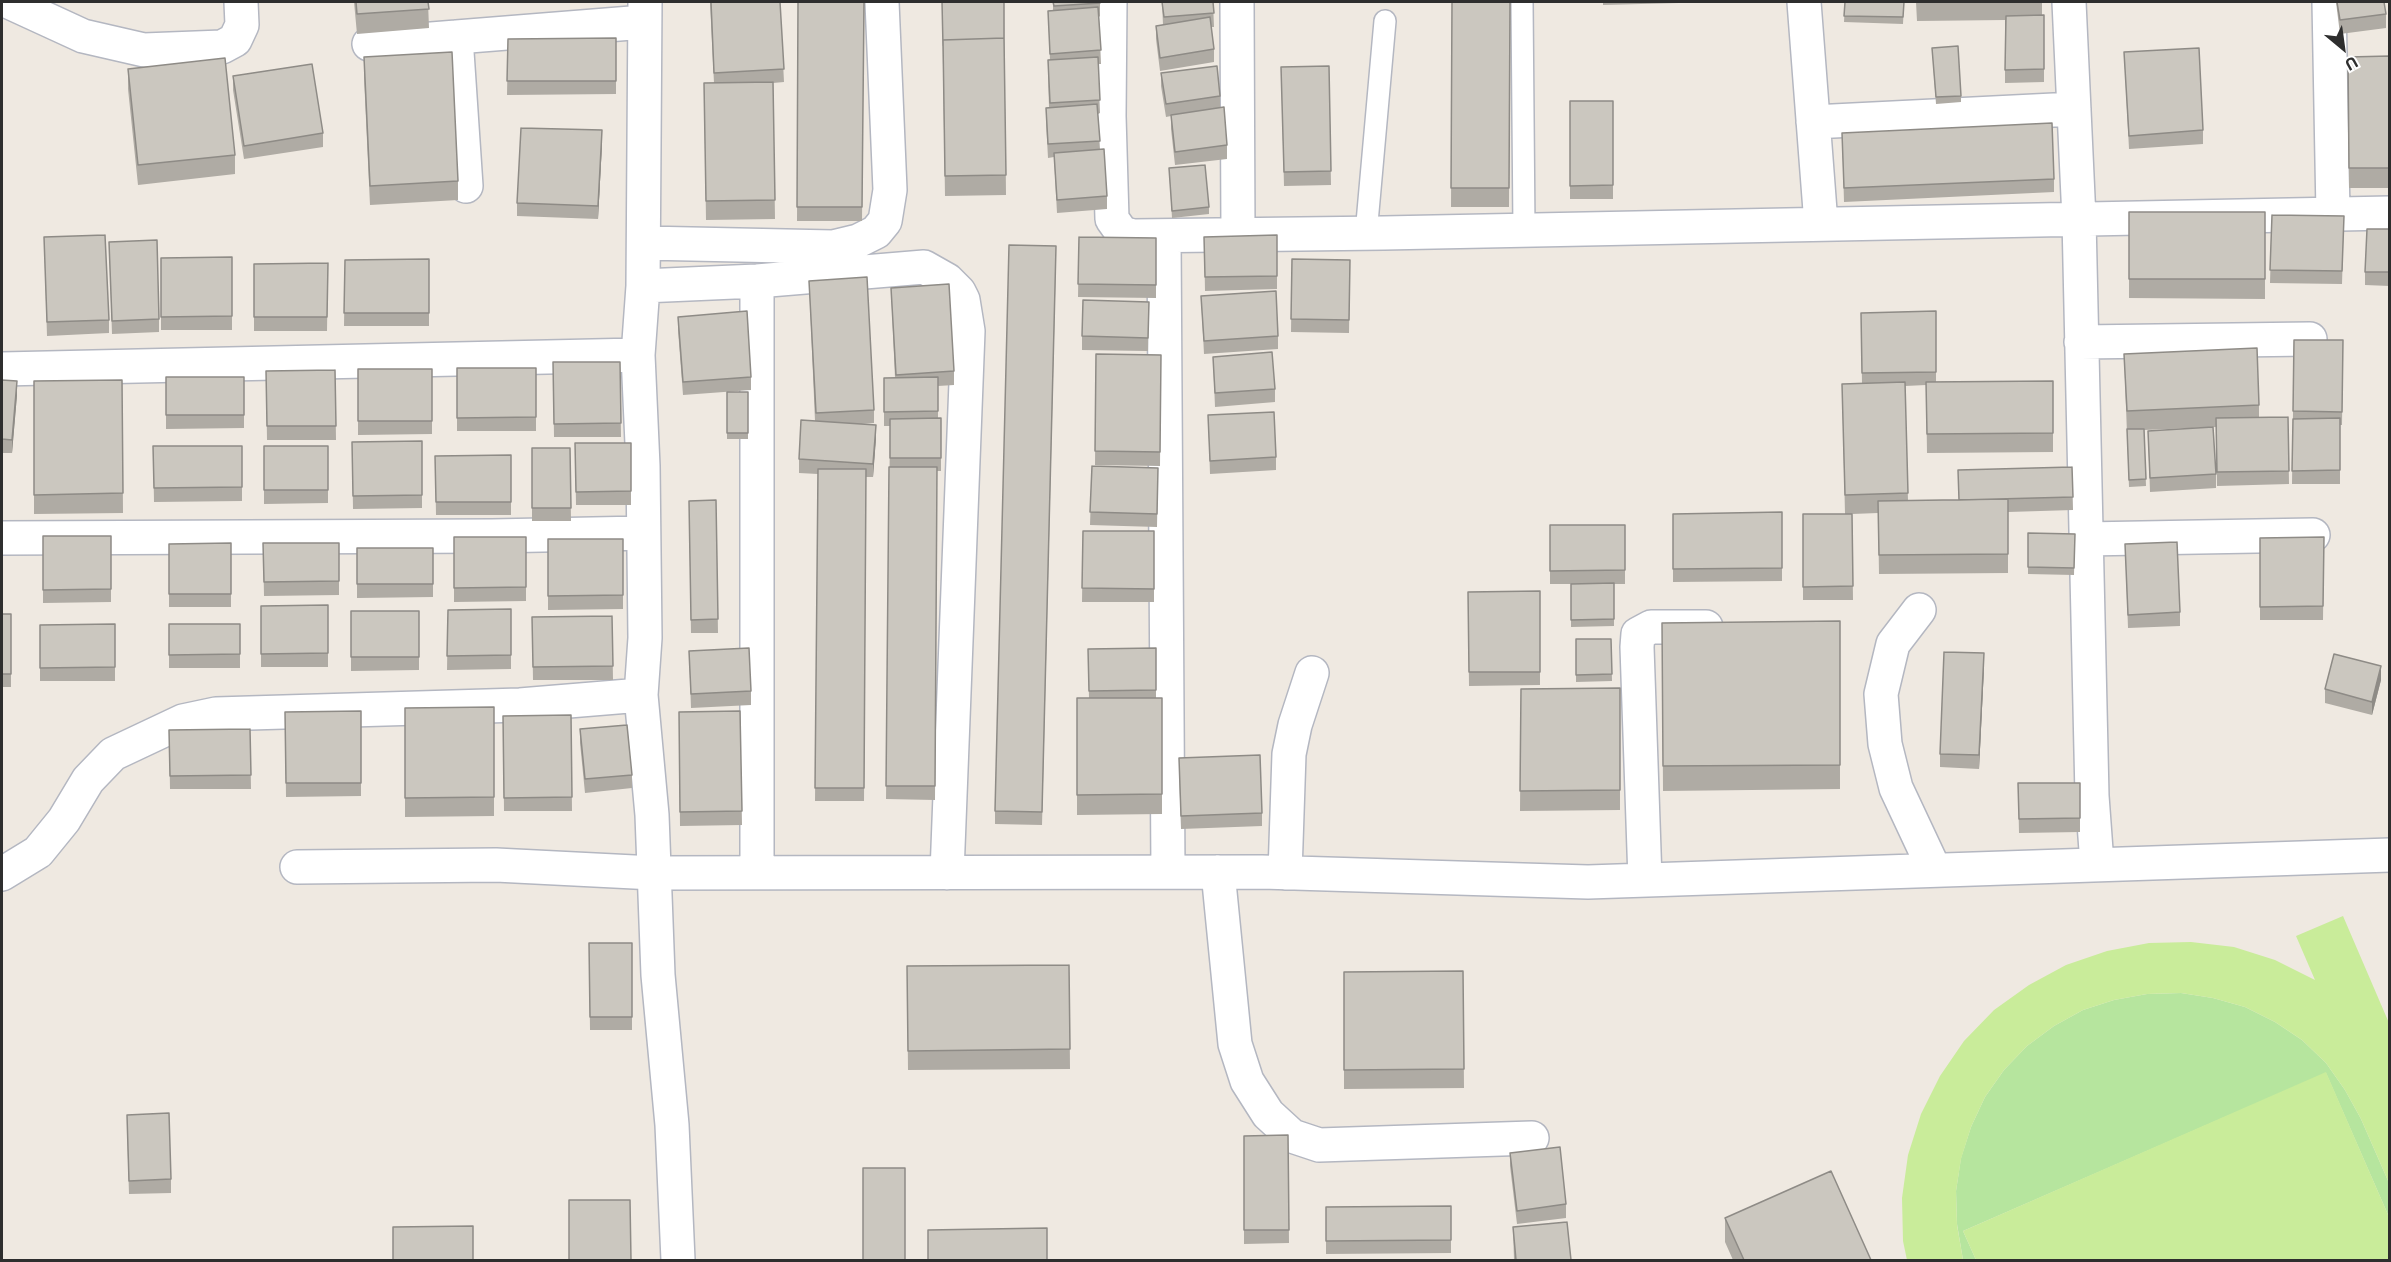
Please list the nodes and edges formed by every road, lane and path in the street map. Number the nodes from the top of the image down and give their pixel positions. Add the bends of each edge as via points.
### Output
1 (9, 2) edge
2 (241, 2) edge
3 (882, 2) edge
4 (1110, 2) edge
5 (1237, 2) edge
6 (1522, 2) edge
7 (1804, 2) edge
8 (2069, 2) edge
9 (2329, 2) edge
10 (645, 12) edge
11 (1385, 21) dead end
12 (456, 37) junction
13 (369, 44) dead end
14 (2074, 110) junction
15 (1813, 122) junction
16 (466, 186) dead end
17 (2390, 213) edge
18 (2333, 214) junction
19 (2079, 219) junction
20 (1821, 224) junction
21 (1524, 230) junction
22 (1366, 234) junction
23 (1238, 236) junction
24 (1164, 237) junction
25 (644, 243) junction
26 (757, 281) junction
27 (643, 286) junction
28 (2310, 339) edge
29 (2081, 342) junction
30 (638, 355) junction
31 (2, 369) edge
32 (643, 533) junction
33 (2313, 535) edge
34 (2, 538) edge
35 (2085, 538) junction
36 (1919, 610) dead end
37 (1739, 627) edge
38 (1312, 673) dead end
39 (641, 695) junction
40 (2390, 855) edge
41 (2097, 864) junction
42 (297, 867) dead end
43 (1934, 869) junction
44 (1168, 872) junction
45 (1218, 872) junction
46 (654, 873) junction
47 (757, 873) junction
48 (947, 873) junction
49 (1285, 873) junction
50 (2, 874) edge
51 (1645, 880) junction
52 (1532, 1138) dead end
53 (678, 1260) edge

1 - 2 street via 83,36 144,50 222,47 235,40 242,25
3 - 25 street via 890,190 885,221 876,232 833,247
4 - 24 street via 1112,219 1122,233
5 - 23 street
6 - 21 lane
7 - 15 street
8 - 14 street
9 - 18 street
10 - 12 street
10 - 25 street
11 - 22 lane
12 - 13 street
12 - 16 street
14 - 15 street
14 - 19 street
15 - 20 street
17 - 18 street
18 - 19 street
19 - 20 street
19 - 29 street
20 - 21 street
21 - 22 street
22 - 23 street
23 - 24 street
24 - 44 street
25 - 27 street
26 - 27 street
26 - 47 street
26 - 48 street via 924,267 947,280 963,300 968,331
27 - 30 street
28 - 29 street
29 - 35 street
30 - 31 street
30 - 32 street
32 - 34 street
32 - 39 street via 645,638
33 - 35 street
35 - 41 street
36 - 43 street via 1893,644 1881,694 1885,744 1896,788
37 - 51 street via 1651,627 1638,634
38 - 49 street via 1289,754
39 - 46 street
39 - 50 street via 520,705 216,714 183,721 113,754 88,780 64,820 38,852
40 - 41 street
41 - 43 street
42 - 46 street via 496,864
43 - 51 street
44 - 45 street
44 - 48 street
45 - 49 street
45 - 52 street via 1235,1044 1247,1081 1268,1114 1292,1136 1319,1145
46 - 47 street
46 - 53 street
47 - 48 street
49 - 51 street via 1588,882

